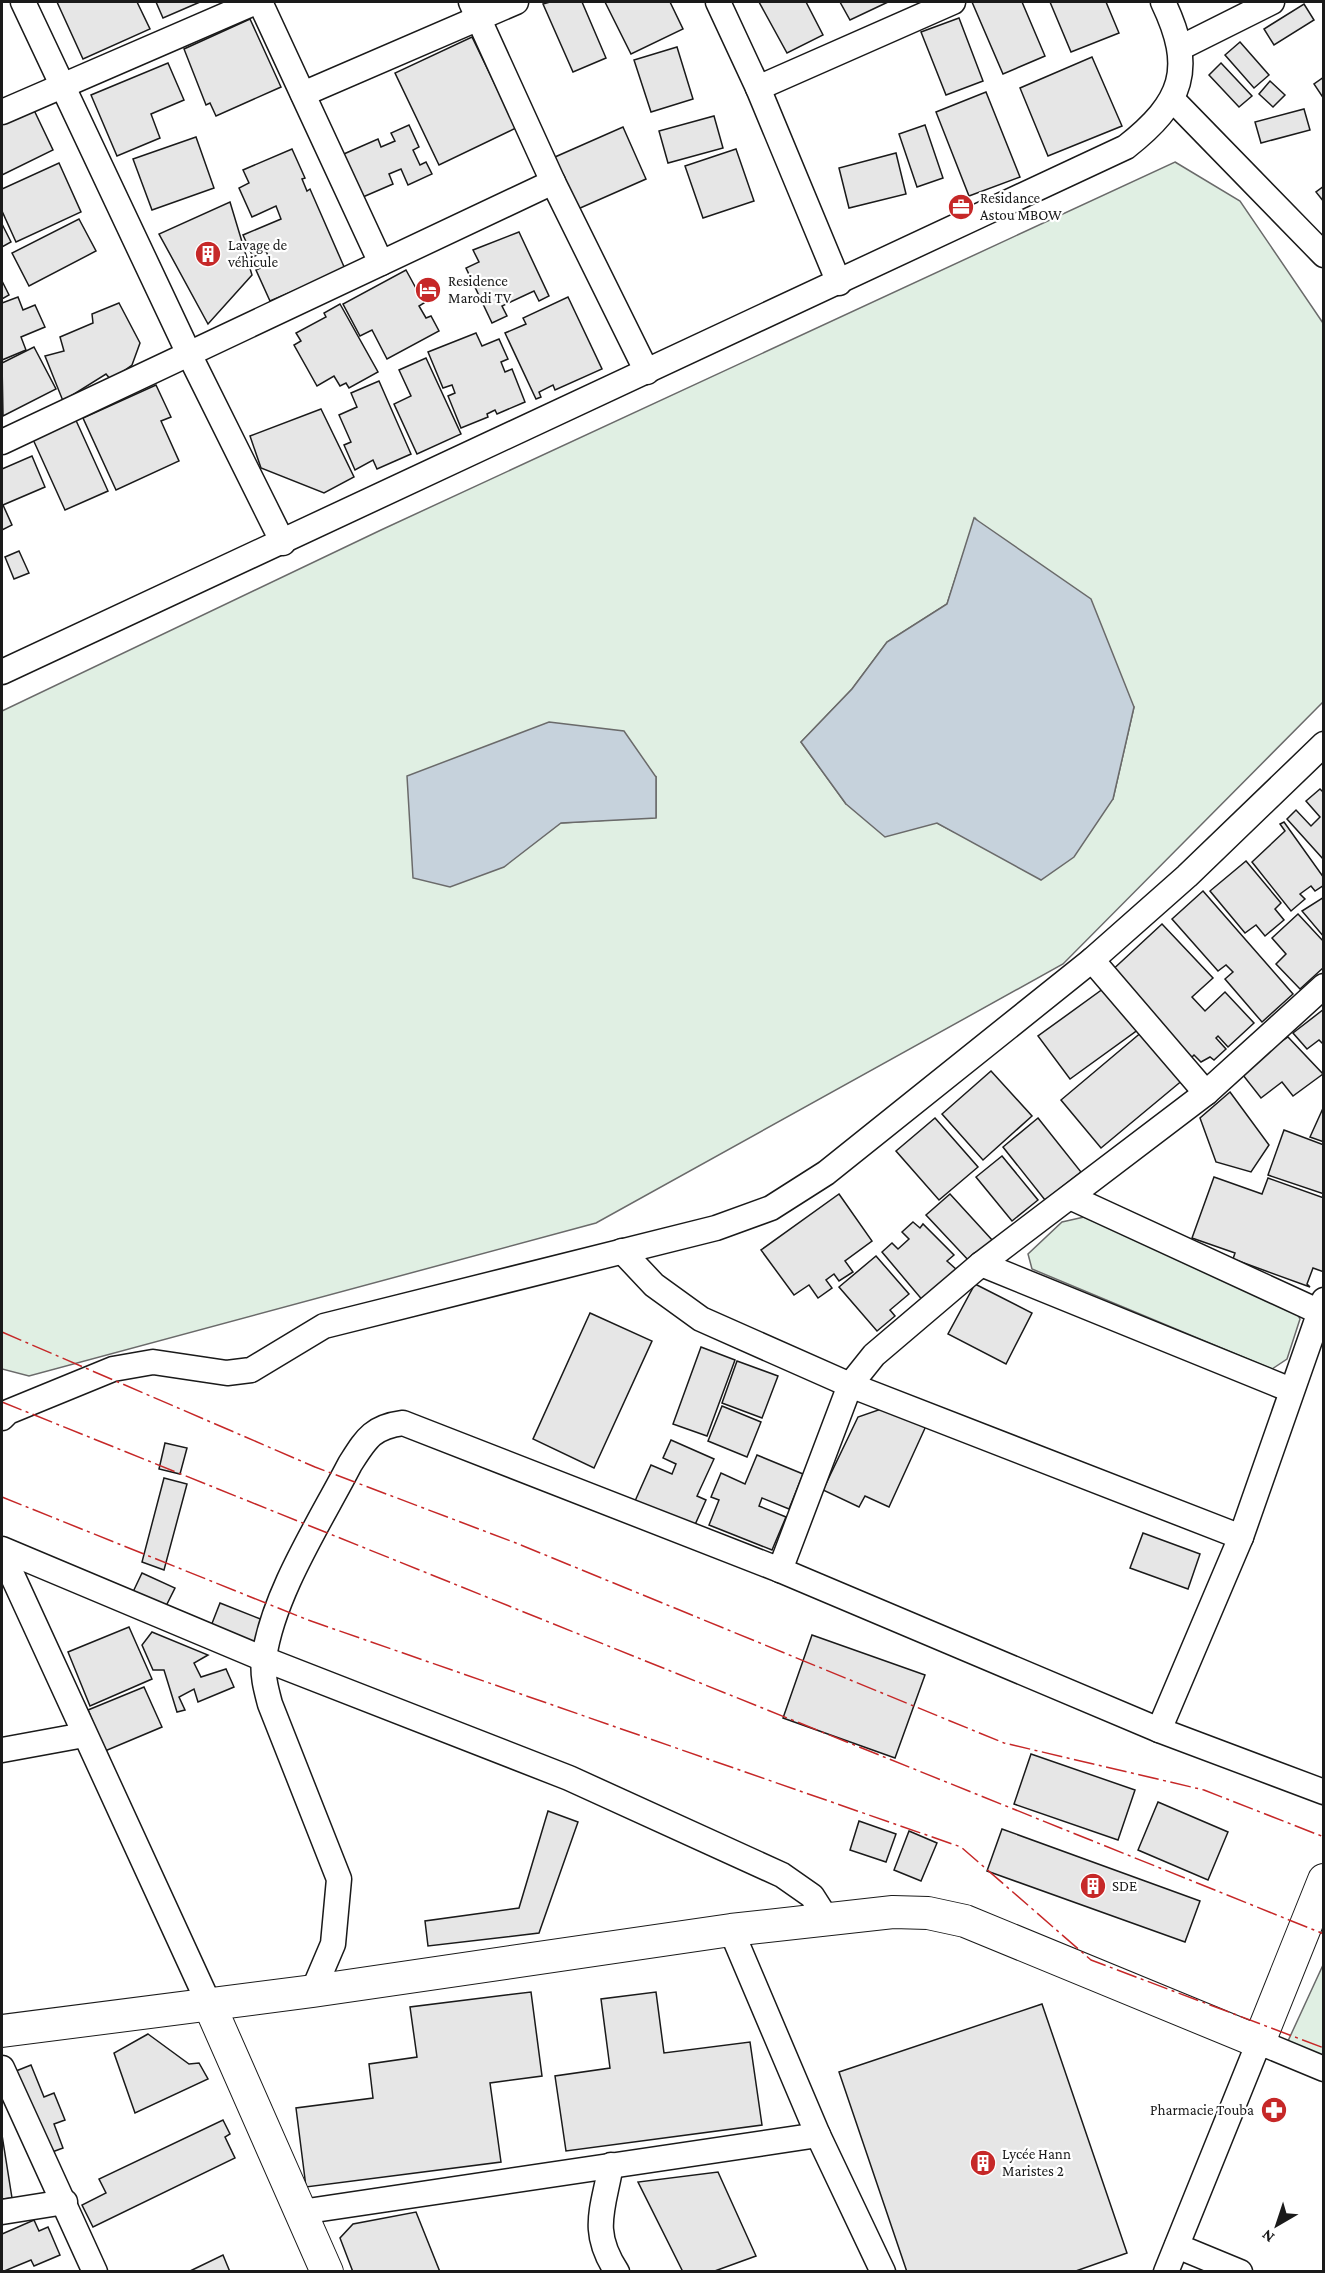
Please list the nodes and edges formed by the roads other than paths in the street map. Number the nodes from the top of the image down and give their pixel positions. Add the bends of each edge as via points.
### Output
1 (24, 2) edge
2 (256, 2) edge
3 (260, 2) edge
4 (516, 2) edge
5 (718, 2) edge
6 (1163, 2) edge
7 (1272, 2) edge
8 (943, 4) edge
9 (475, 9) edge
10 (1180, 48) junction
11 (62, 85) junction
12 (758, 88) junction
13 (303, 94) junction
14 (1172, 99) junction
15 (2, 112) edge
16 (553, 183) junction
17 (1323, 255) edge
18 (381, 263) junction
19 (839, 283) junction
20 (189, 354) junction
21 (647, 372) junction
22 (2, 442) edge
23 (283, 543) junction
24 (2, 672) edge
25 (1323, 744) edge
26 (1092, 960) junction
27 (1323, 986) edge
28 (1206, 1093) junction
29 (1070, 1197) junction
30 (622, 1251) junction
31 (981, 1264) junction
32 (1322, 1309) edge
33 (850, 1385) junction
34 (1291, 1390) junction
35 (2, 1418) edge
36 (1241, 1537) junction
37 (2, 1551) edge
38 (780, 1570) junction
39 (264, 1659) junction
40 (1160, 1730) junction
41 (84, 1735) junction
42 (2, 1750) edge
43 (1323, 1792) edge
44 (1322, 1890) edge
45 (828, 1921) junction
46 (731, 1930) junction
47 (314, 1991) junction
48 (209, 2004) junction
49 (2, 2031) edge
50 (1258, 2042) junction
51 (2, 2068) edge
52 (1323, 2069) edge
53 (818, 2135) junction
54 (611, 2165) junction
55 (65, 2202) junction
56 (2, 2212) edge
57 (301, 2212) junction
58 (1177, 2246) junction
59 (95, 2271) edge
60 (327, 2271) edge
61 (617, 2271) edge
62 (883, 2271) edge
63 (1166, 2271) edge
64 (1240, 2271) edge

1 - 11 street
2 - 11 street
3 - 13 street
4 - 9 street
5 - 12 street
6 - 10 street
7 - 10 street
8 - 12 street
9 - 13 street
9 - 16 street
10 - 14 street via 1181,73
11 - 15 street
11 - 20 street
12 - 19 street
13 - 18 street
14 - 17 street
14 - 19 street via 1155,125 1126,147
16 - 18 street
16 - 21 street
18 - 20 street
19 - 21 street
20 - 22 street
20 - 23 street
21 - 23 street
23 - 24 street
25 - 26 street via 1187,876
26 - 28 street
26 - 30 street via 826,1173 771,1208 716,1228
27 - 28 street
28 - 29 street
29 - 31 street
29 - 32 street
30 - 33 street via 654,1286 700,1319
30 - 35 street via 324,1326 251,1370 227,1373 153,1362 112,1369 8,1412
31 - 33 street via 874,1354
31 - 34 street
32 - 34 street
33 - 36 street
33 - 38 street
34 - 36 street
36 - 40 street
37 - 39 street
37 - 41 street
38 - 39 street via 403,1423 383,1426 364,1442 350,1464 313,1536 276,1609
38 - 40 street
39 - 45 street via 569,1778 782,1875 812,1896
39 - 47 street via 270,1704 339,1879 333,1944
40 - 43 street
41 - 42 street
41 - 48 street
44 - 50 street
45 - 46 street
45 - 50 street via 893,1912 928,1913 965,1921
46 - 47 street
46 - 53 street
47 - 48 street
48 - 49 street
48 - 57 street
50 - 52 street
50 - 58 street
51 - 55 street
53 - 54 street
53 - 62 street
54 - 57 street
54 - 61 street via 599,2232 605,2253
55 - 56 street
55 - 59 street
57 - 60 street
58 - 63 street
58 - 64 street

